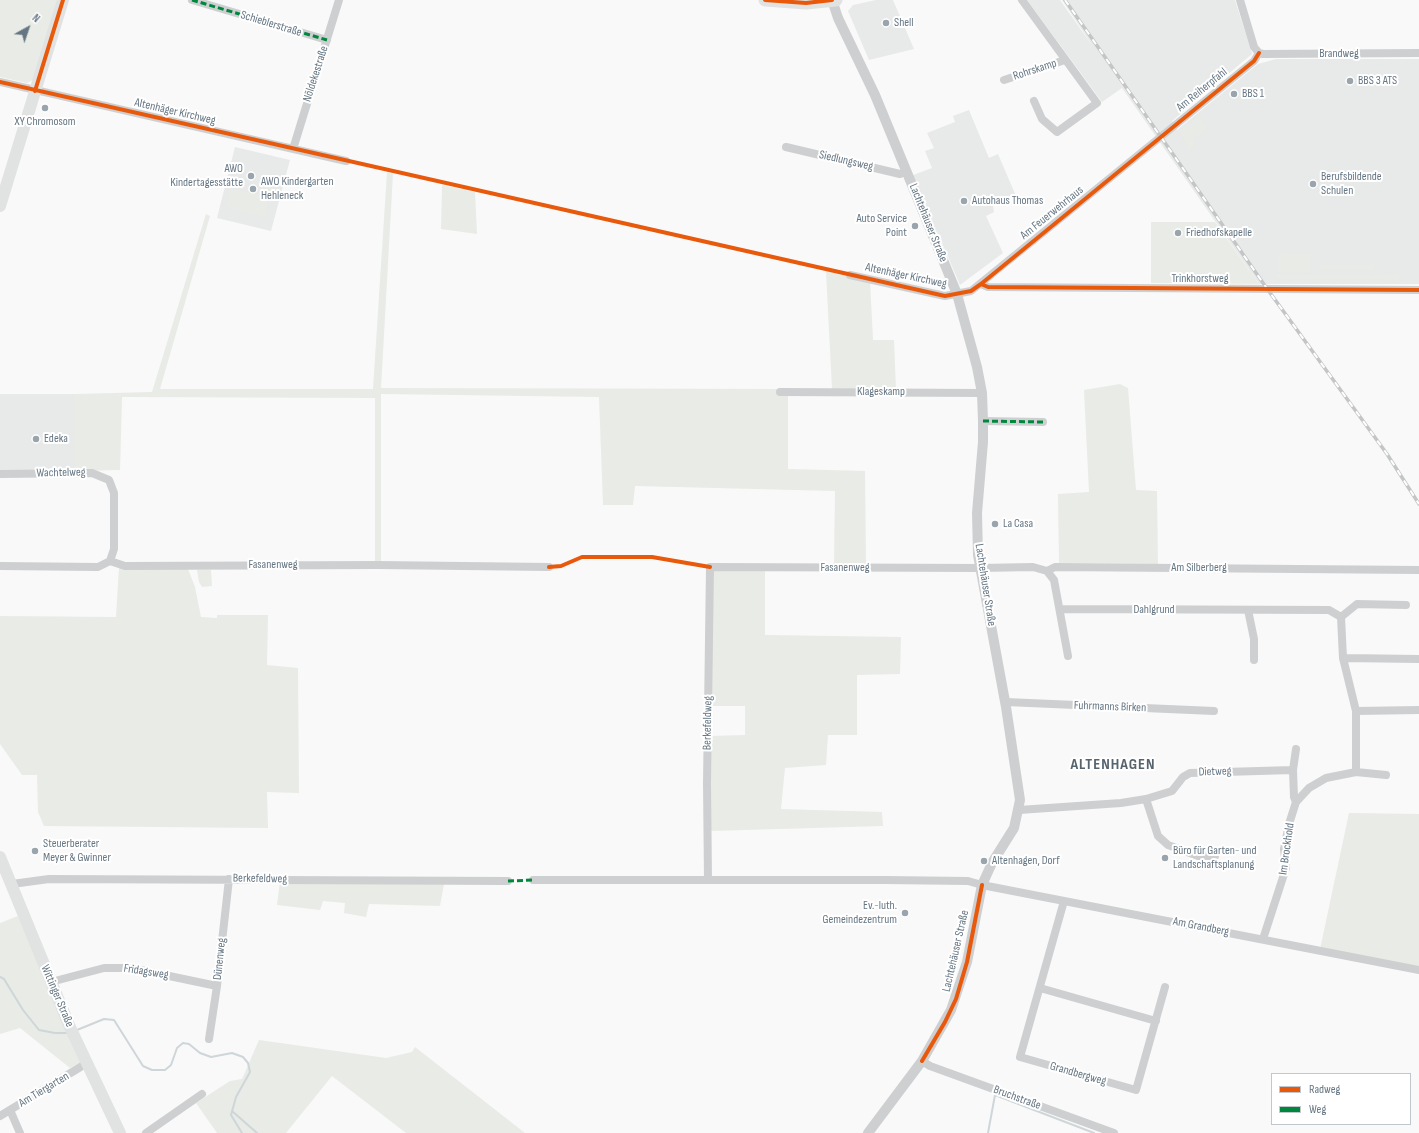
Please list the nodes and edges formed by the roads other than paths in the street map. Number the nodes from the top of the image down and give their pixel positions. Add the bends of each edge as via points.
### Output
1 (63, 0) edge
2 (192, 0) edge
3 (339, 0) edge
4 (765, 0) edge
5 (832, 0) edge
6 (836, 0) edge
7 (1022, 0) edge
8 (1240, 0) edge
9 (327, 40) junction
10 (1259, 53) junction
11 (1419, 53) edge
12 (1065, 60) junction
13 (1004, 80) dead end
14 (0, 82) edge
15 (35, 91) junction
16 (1034, 101) dead end
17 (1155, 141) joint
18 (786, 147) dead end
19 (293, 149) junction
20 (346, 161) dead end
21 (907, 171) junction
22 (0, 206) edge
23 (850, 275) dead end
24 (981, 284) junction
25 (1419, 290) edge
26 (957, 294) junction
27 (780, 392) dead end
28 (982, 392) junction
29 (983, 421) junction
30 (1042, 422) dead end
31 (0, 474) edge
32 (110, 561) junction
33 (0, 566) edge
34 (549, 567) dead end
35 (710, 567) joint
36 (980, 568) junction
37 (1419, 570) edge
38 (1047, 572) junction
39 (1406, 605) dead end
40 (1060, 609) junction
41 (1248, 610) junction
42 (1341, 617) junction
43 (1068, 656) dead end
44 (1343, 658) junction
45 (1419, 659) edge
46 (1254, 660) dead end
47 (1006, 702) junction
48 (1419, 710) edge
49 (1214, 711) dead end
50 (1356, 711) junction
51 (1296, 749) dead end
52 (1293, 770) junction
53 (1356, 772) junction
54 (1386, 775) dead end
55 (1146, 799) junction
56 (1296, 802) junction
57 (1019, 810) junction
58 (1215, 856) dead end
59 (0, 857) edge
60 (229, 879) junction
61 (533, 880) dead end
62 (708, 880) junction
63 (508, 881) dead end
64 (12, 884) junction
65 (982, 885) junction
66 (1064, 901) junction
67 (1263, 939) junction
68 (1419, 970) edge
69 (51, 982) junction
70 (217, 986) junction
71 (1165, 987) dead end
72 (1040, 988) junction
73 (1156, 1021) junction
74 (209, 1039) dead end
75 (922, 1061) junction
76 (87, 1064) junction
77 (202, 1094) dead end
78 (10, 1110) junction
79 (0, 1116) edge
80 (20, 1133) edge
81 (120, 1133) edge
82 (146, 1133) edge
83 (868, 1133) edge
84 (1114, 1133) edge

1 - 15 main road
2 - 9 street, Schieblerstraße
3 - 9 street, Nöldekestraße
4 - 5 main road via 806,3
5 - 6 main road
5 - 21 street, Lachtehäuser Straße
7 - 12 street, Rohrskamp
8 - 10 street via 1254,47
9 - 19 street, Nöldekestraße
10 - 11 street, Brandweg
10 - 17 street, Am Reiherpfahl via 1254,61
12 - 13 street, Rohrskamp
12 - 16 street, Rohrskamp via 1097,103 1057,132 1042,119
14 - 15 street, Altenhäger Kirchweg
15 - 19 street, Altenhäger Kirchweg
15 - 22 main road
17 - 24 street, Am Feuerwehrhaus
18 - 21 street, Siedlungsweg via 900,174
19 - 20 street, Altenhäger Kirchweg
21 - 26 street, Lachtehäuser Straße
23 - 26 street, Altenhäger Kirchweg via 945,296
24 - 25 street, Trinkhorstweg via 988,287
24 - 26 street, Am Feuerwehrhaus via 971,291
26 - 28 street, Lachtehäuser Straße
27 - 28 street, Klageskamp
28 - 29 street, Lachtehäuser Straße
29 - 30 street
29 - 36 street, Lachtehäuser Straße via 977,513
31 - 32 street, Wachtelweg via 92,473 109,480 114,493 114,549
32 - 33 street via 98,567
32 - 34 street, Fasanenweg via 125,566
35 - 36 street, Fasanenweg
35 - 62 street, Berkefeldweg
36 - 38 street, Am Silberberg via 1033,567
36 - 47 street, Lachtehäuser Straße
37 - 38 street, Am Silberberg via 1055,567
38 - 40 street via 1054,580
39 - 42 street via 1358,604
40 - 41 street, Dahlgrund
40 - 43 street
41 - 42 street, Dahlgrund via 1329,610
41 - 46 street via 1254,639
42 - 44 street
44 - 45 street
44 - 50 street
47 - 49 street, Fuhrmanns Birken
47 - 57 street, Lachtehäuser Straße via 1020,789
48 - 50 street
50 - 53 street
51 - 52 street
52 - 55 street, Dietweg via 1190,773 1183,777 1172,791
52 - 56 street
53 - 54 street, Im Brockhold
53 - 56 street, Im Brockhold via 1326,778 1309,788
55 - 57 street, Dietweg
55 - 58 street via 1158,836 1168,845 1198,856
56 - 67 street, Im Brockhold via 1284,849 1286,868
57 - 65 street, Lachtehäuser Straße via 1014,828 992,863
59 - 64 main road, Wittinger Straße
60 - 63 street, Berkefeldweg
60 - 64 street, Berkefeldweg via 49,879
60 - 70 street, Dünenweg
61 - 62 street
62 - 65 street via 968,881
64 - 69 main road, Wittinger Straße
65 - 66 street, Am Grandberg
65 - 75 street, Lachtehäuser Straße via 967,962 956,999
66 - 67 street, Am Grandberg
66 - 72 street, Grandbergweg
67 - 68 street, Am Grandberg
69 - 70 street, Fridagsweg via 104,968 131,968
69 - 76 main road, Wittinger Straße
70 - 74 street, Dünenweg
71 - 73 street, Grandbergweg
72 - 73 street
72 - 73 street, Grandbergweg via 1020,1057 1063,1070 1136,1090
75 - 83 street, Lachtehäuser Straße
75 - 84 street, Bruchstraße
76 - 78 street, Am Tiergarten
76 - 81 main road, Wittinger Straße
77 - 82 street
78 - 79 street, Am Tiergarten
78 - 80 street

